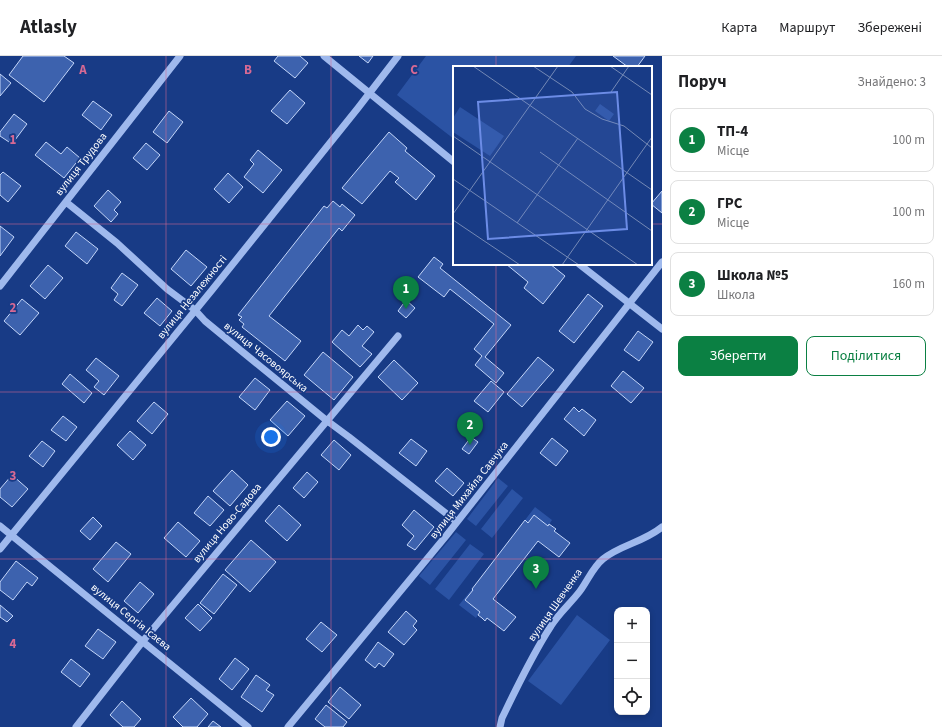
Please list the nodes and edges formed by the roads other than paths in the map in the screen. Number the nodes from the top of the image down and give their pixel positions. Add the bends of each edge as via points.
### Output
1 (180, 56) edge
2 (324, 56) edge
3 (398, 56) edge
4 (369, 92) junction
5 (453, 161) edge
6 (66, 202) junction
7 (662, 262) edge
8 (580, 265) edge
9 (0, 286) edge
10 (629, 304) junction
11 (195, 310) junction
12 (662, 329) edge
13 (398, 336) dead end
14 (326, 420) junction
15 (457, 522) junction
16 (0, 526) edge
17 (662, 527) edge
18 (12, 535) junction
19 (0, 549) edge
20 (143, 641) junction
21 (76, 727) edge
22 (248, 727) edge
23 (288, 727) edge
24 (500, 727) edge

1 - 6 street, вулиця Трудова
2 - 4 street
3 - 4 street, вулиця Незалежності
4 - 5 street
4 - 11 street, вулиця Незалежності
6 - 9 street, вулиця Трудова
6 - 11 street, вулиця Часовоярська via 117,243 167,290
7 - 10 street, вулиця Михайла Савчука
8 - 10 street
10 - 12 street
10 - 15 street, вулиця Михайла Савчука
11 - 14 street, вулиця Часовоярська
11 - 18 street, вулиця Незалежності
13 - 14 street, вулиця Ново-Садова
14 - 15 street, вулиця Часовоярська
14 - 20 street, вулиця Ново-Садова
15 - 23 street, вулиця Михайла Савчука
16 - 18 street, вулиця Сергія Ісаєва
17 - 24 street, вулиця Шевченка via 639,542 608,555 594,569 551,625 502,718
18 - 19 street, вулиця Незалежності
18 - 20 street, вулиця Сергія Ісаєва
20 - 21 street, вулиця Ново-Садова
20 - 22 street, вулиця Сергія Ісаєва

